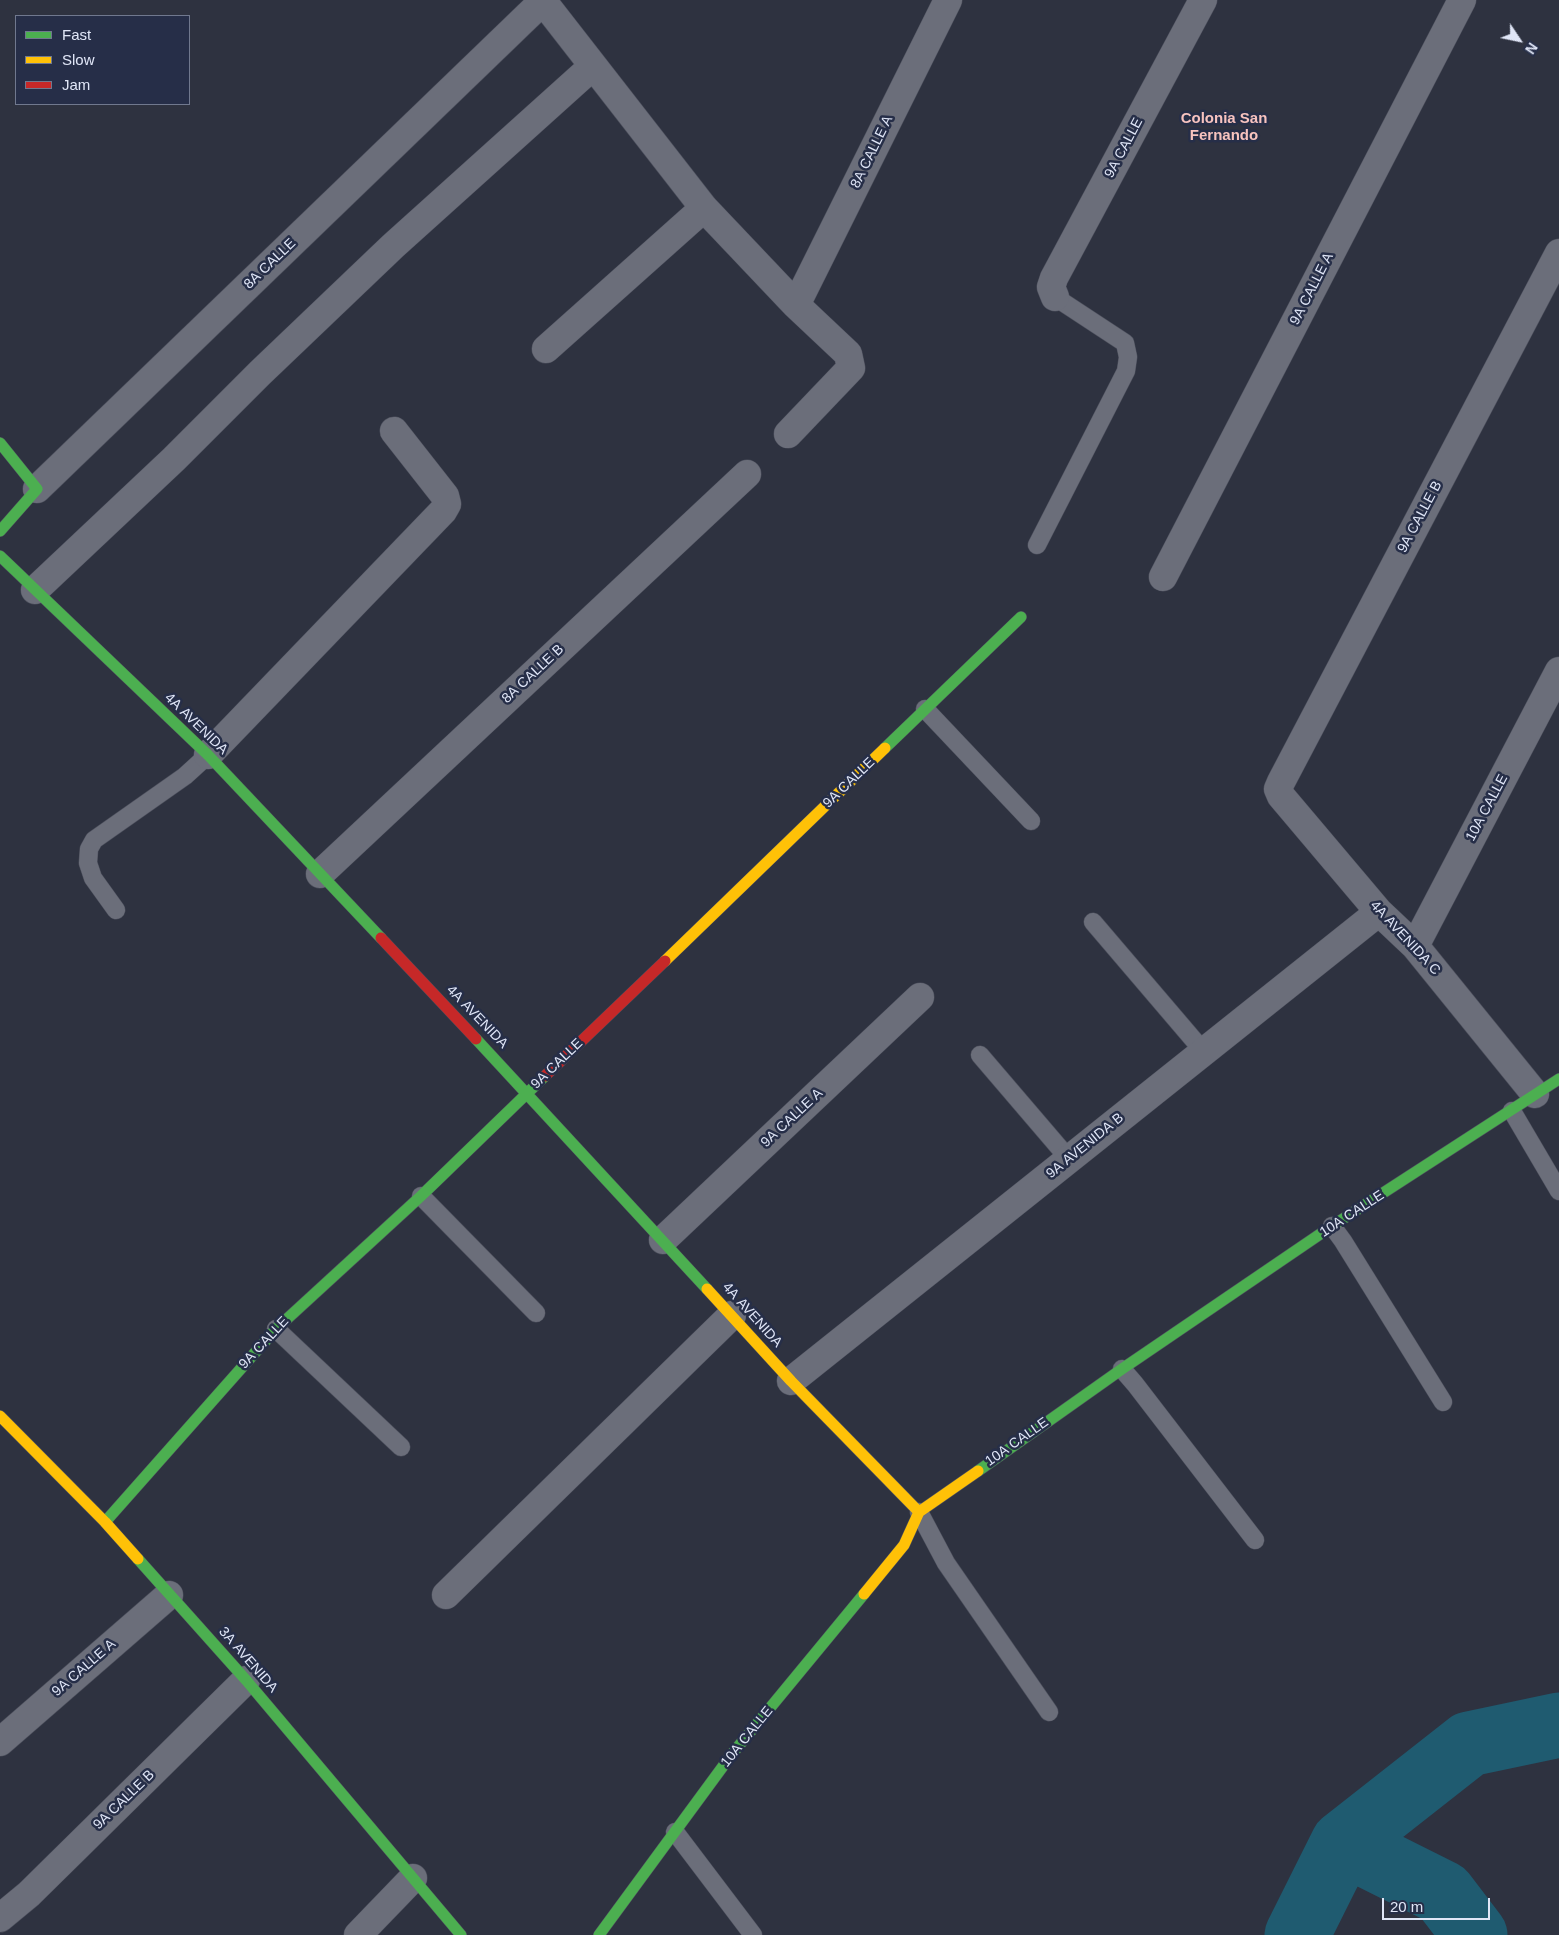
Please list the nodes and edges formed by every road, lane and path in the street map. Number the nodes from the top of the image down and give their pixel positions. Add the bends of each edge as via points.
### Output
1 (948, 0) edge
2 (1203, 0) edge
3 (1462, 0) edge
4 (542, 1) edge
5 (593, 66) junction
6 (704, 208) junction
7 (1559, 253) edge
8 (1055, 296) joint
9 (796, 305) junction
10 (546, 349) dead end
11 (394, 431) dead end
12 (788, 434) dead end
13 (0, 443) edge
14 (747, 474) dead end
15 (37, 489) junction
16 (0, 531) edge
17 (1037, 545) dead end
18 (0, 556) edge
19 (1163, 577) dead end
20 (35, 590) junction
21 (1021, 617) dead end
22 (1559, 670) edge
23 (925, 710) junction
24 (208, 755) junction
25 (1281, 782) joint
26 (1031, 820) dead end
27 (320, 874) junction
28 (116, 910) dead end
29 (1380, 912) junction
30 (1093, 922) dead end
31 (1415, 946) junction
32 (920, 997) dead end
33 (1204, 1052) junction
34 (980, 1055) dead end
35 (1559, 1079) edge
36 (527, 1092) junction
37 (1535, 1094) junction
38 (1512, 1111) junction
39 (1069, 1159) junction
40 (1559, 1191) edge
41 (422, 1196) junction
42 (1332, 1226) junction
43 (663, 1240) junction
44 (536, 1313) dead end
45 (732, 1315) junction
46 (276, 1329) junction
47 (1122, 1369) junction
48 (791, 1380) junction
49 (1443, 1402) dead end
50 (3, 1427) edge
51 (401, 1447) dead end
52 (919, 1512) junction
53 (105, 1522) junction
54 (1255, 1540) dead end
55 (446, 1594) dead end
56 (169, 1595) junction
57 (246, 1680) junction
58 (1049, 1712) dead end
59 (0, 1742) edge
60 (675, 1832) junction
61 (413, 1878) junction
62 (0, 1918) edge
63 (358, 1935) edge
64 (461, 1935) edge
65 (599, 1935) edge
66 (752, 1935) edge

1 - 9 street, 8A CALLE A
2 - 8 street, 9A CALLE via 1054,278 1051,287
3 - 19 street, 9A CALLE A
4 - 5 street
4 - 15 street, 8A CALLE
5 - 6 street
5 - 20 street via 393,246
6 - 9 street
6 - 10 street
7 - 25 street, 9A CALLE B
8 - 17 lane via 1125,343 1128,357 1126,371
9 - 12 street via 848,354 851,368
11 - 24 street via 445,496 447,504 443,511
13 - 15 street
14 - 27 street, 8A CALLE B
15 - 16 street, 8A CALLE
18 - 20 street, 4A AVENIDA
20 - 24 street, 4A AVENIDA
21 - 23 street, 9A CALLE
22 - 31 street, 10A CALLE
23 - 26 lane
23 - 36 street, 9A CALLE
24 - 27 street, 4A AVENIDA
24 - 28 lane via 185,776 94,840 89,849 88,863 93,878
25 - 29 street, 4A AVENIDA C via 1278,789 1282,796
27 - 36 street, 4A AVENIDA
29 - 31 street, 4A AVENIDA C
29 - 33 street, 9A AVENIDA B
30 - 33 lane
31 - 37 street, 4A AVENIDA C
32 - 43 street, 9A CALLE A
33 - 39 street, 9A AVENIDA B
34 - 39 lane
35 - 37 street, 10A CALLE
36 - 41 street, 9A CALLE
36 - 43 street, 4A AVENIDA
37 - 38 street, 10A CALLE
38 - 40 lane
38 - 42 street, 10A CALLE
39 - 48 street, 9A AVENIDA B
41 - 44 lane
41 - 46 street, 9A CALLE
42 - 47 street, 10A CALLE
42 - 49 lane
43 - 45 street, 4A AVENIDA
45 - 48 street, 4A AVENIDA
45 - 55 street
46 - 51 lane
46 - 53 street, 9A CALLE
47 - 52 street, 10A CALLE
47 - 54 lane
48 - 52 street, 4A AVENIDA
50 - 53 street, 3A AVENIDA
52 - 58 lane via 946,1563
52 - 60 street, 10A CALLE via 904,1545 732,1754
53 - 56 street, 3A AVENIDA
56 - 57 street, 3A AVENIDA
56 - 59 street, 9A CALLE A
57 - 61 street, 3A AVENIDA
57 - 62 street, 9A CALLE B via 29,1894
60 - 65 street, 10A CALLE
60 - 66 lane
61 - 63 street
61 - 64 street, 3A AVENIDA

